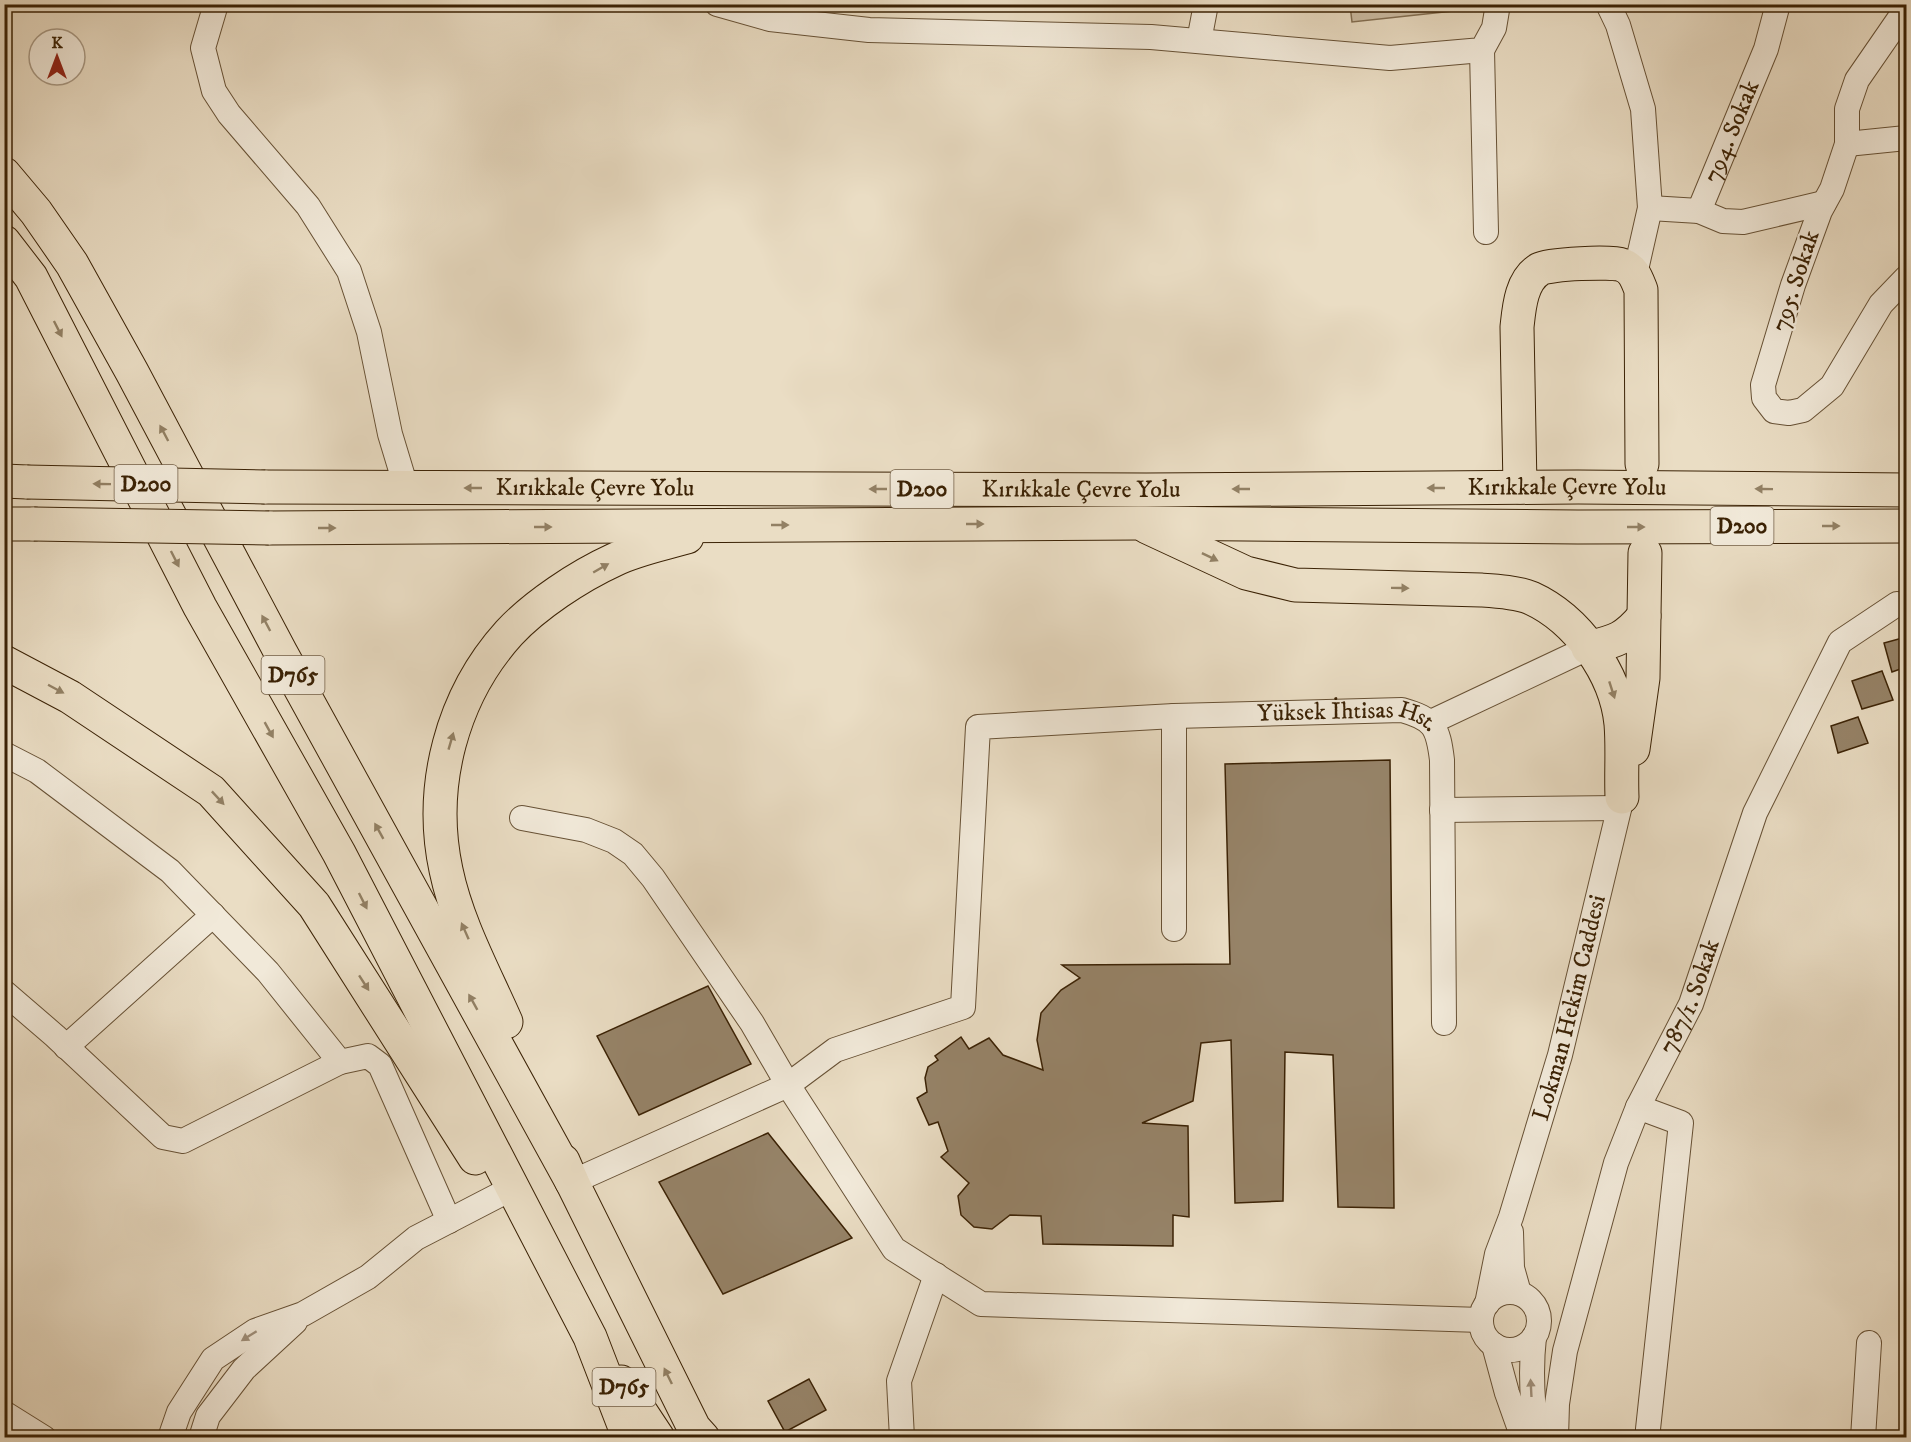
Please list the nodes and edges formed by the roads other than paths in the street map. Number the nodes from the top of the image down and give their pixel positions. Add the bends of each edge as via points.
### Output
1 (216, 4) edge
2 (717, 4) edge
3 (1206, 4) edge
4 (1498, 4) edge
5 (1608, 4) edge
6 (1778, 4) edge
7 (1906, 9) edge
8 (783, 12) edge
9 (1198, 41) junction
10 (1482, 50) junction
11 (1906, 138) edge
12 (1846, 144) junction
13 (4, 174) edge
14 (1824, 203) junction
15 (1650, 208) junction
16 (1699, 212) junction
17 (1486, 232) dead end
18 (4, 242) edge
19 (1635, 274) junction
20 (1906, 278) edge
21 (1642, 464) dead end
22 (16, 482) edge
23 (1520, 487) junction
24 (406, 488) junction
25 (1906, 490) edge
26 (1139, 523) junction
27 (19, 524) edge
28 (728, 525) junction
29 (1906, 526) edge
30 (1645, 553) dead end
31 (1906, 606) edge
32 (1644, 616) junction
33 (1588, 648) junction
34 (4, 662) edge
35 (1174, 716) junction
36 (1431, 722) junction
37 (4, 753) edge
38 (1620, 803) junction
39 (1442, 810) junction
40 (522, 818) dead end
41 (213, 915) junction
42 (1173, 929) dead end
43 (4, 992) edge
44 (1444, 1023) dead end
45 (66, 1047) junction
46 (340, 1062) junction
47 (788, 1085) junction
48 (1638, 1107) junction
49 (572, 1182) junction
50 (499, 1195) junction
51 (1511, 1218) junction
52 (448, 1221) junction
53 (936, 1275) junction
54 (1519, 1293) junction
55 (1484, 1312) junction
56 (303, 1314) junction
57 (1573, 1320) junction
58 (1536, 1328) junction
59 (590, 1337) junction
60 (1869, 1343) dead end
61 (1494, 1345) junction
62 (4, 1413) edge
63 (699, 1434) edge
64 (44, 1437) edge
65 (171, 1437) edge
66 (201, 1437) edge
67 (629, 1437) edge
68 (658, 1437) edge
69 (902, 1437) edge
70 (1523, 1437) edge
71 (1538, 1437) edge
72 (1556, 1437) edge
73 (1649, 1437) edge
74 (1863, 1437) edge

1 - 24 street via 203,48 214,91 308,206 349,271 369,332 390,434
2 - 8 street
3 - 9 street
4 - 10 street via 1494,28
5 - 15 street via 1643,110
6 - 16 street, 794. Sokak via 1767,49
7 - 12 street, 795. Sokak via 1857,80 1847,109
8 - 9 street via 869,30
9 - 10 street via 1389,58
10 - 17 street
11 - 12 street
12 - 14 street, 795. Sokak
49 -> 13 highway, D765 via 83,284 36,212
14 - 16 street via 1743,222 1722,221
14 - 20 street, 795. Sokak via 1763,385 1764,398 1774,411 1803,410 1832,386 1881,304
15 - 16 street, 794. Sokak
15 - 19 street
18 -> 59 highway via 31,277 200,607 339,853
19 - 21 highway via 1641,290
19 - 23 highway via 1623,265 1562,265 1540,268 1527,282 1517,327
24 -> 22 highway, Kırıkkale Çevre Yolu / D200, bridge
23 -> 24 highway, Kırıkkale Çevre Yolu / D200
25 -> 23 highway, Kırıkkale Çevre Yolu / D200
28 -> 26 highway, Kırıkkale Çevre Yolu / D200
26 -> 29 highway, Kırıkkale Çevre Yolu / D200
26 -> 33 highway via 1246,573 1295,585 1481,590 1529,597 1572,627
27 -> 28 highway, Kırıkkale Çevre Yolu / D200, bridge via 269,528
49 -> 28 highway via 461,922 446,870 439,796 450,744 472,685 510,632 534,610 613,560
30 - 32 highway
31 - 48 street, 787/1. Sokak via 1897,604 1840,642 1755,813 1691,1004
32 - 33 highway via 1631,632
32 - 38 highway via 1641,704
33 - 36 street
33 -> 38 highway via 1603,666 1621,723
34 -> 50 highway, D765 via 70,697 211,791 314,905
35 - 36 street, Yüksek İhtisas Hst. via 1402,710
35 - 42 street
35 - 47 street, Yüksek İhtisas Hst. via 978,727 963,1007 835,1050
36 - 39 street, Yüksek İhtisas Hst. via 1440,740
37 - 41 street via 37,771 170,871
38 - 39 street
38 - 51 street, Lokman Hekim Caddesi via 1560,1055
39 - 44 street, Yüksek İhtisas Hst.
40 - 47 street via 586,830 633,854 732,994
41 - 45 street
41 - 46 street via 268,972
43 - 45 street
45 - 46 street via 163,1137 183,1141
46 - 52 street via 368,1056 380,1065
47 - 49 street
47 - 53 street via 894,1249
48 - 57 street, 787/1. Sokak via 1616,1163
48 - 73 street via 1681,1123
63 -> 49 highway
50 - 52 street
50 - 59 highway, D765
51 - 54 street via 1512,1268
51 - 55 street via 1497,1254
52 - 56 street via 416,1238 368,1277
53 - 55 street via 981,1304
53 - 69 street via 899,1382
54 - 55 street via 1501,1294
54 - 58 street via 1535,1306
55 - 61 street via 1487,1337
56 -> 65 street via 255,1331 213,1359 178,1412
56 - 66 street via 244,1369 208,1416
57 - 58 street
57 - 72 street, 787/1. Sokak via 1564,1351
58 - 61 street via 1522,1347 1513,1350
71 -> 58 street via 1530,1370
59 - 67 highway
59 - 68 highway, D765
60 - 74 street
61 - 70 street
62 - 64 street

